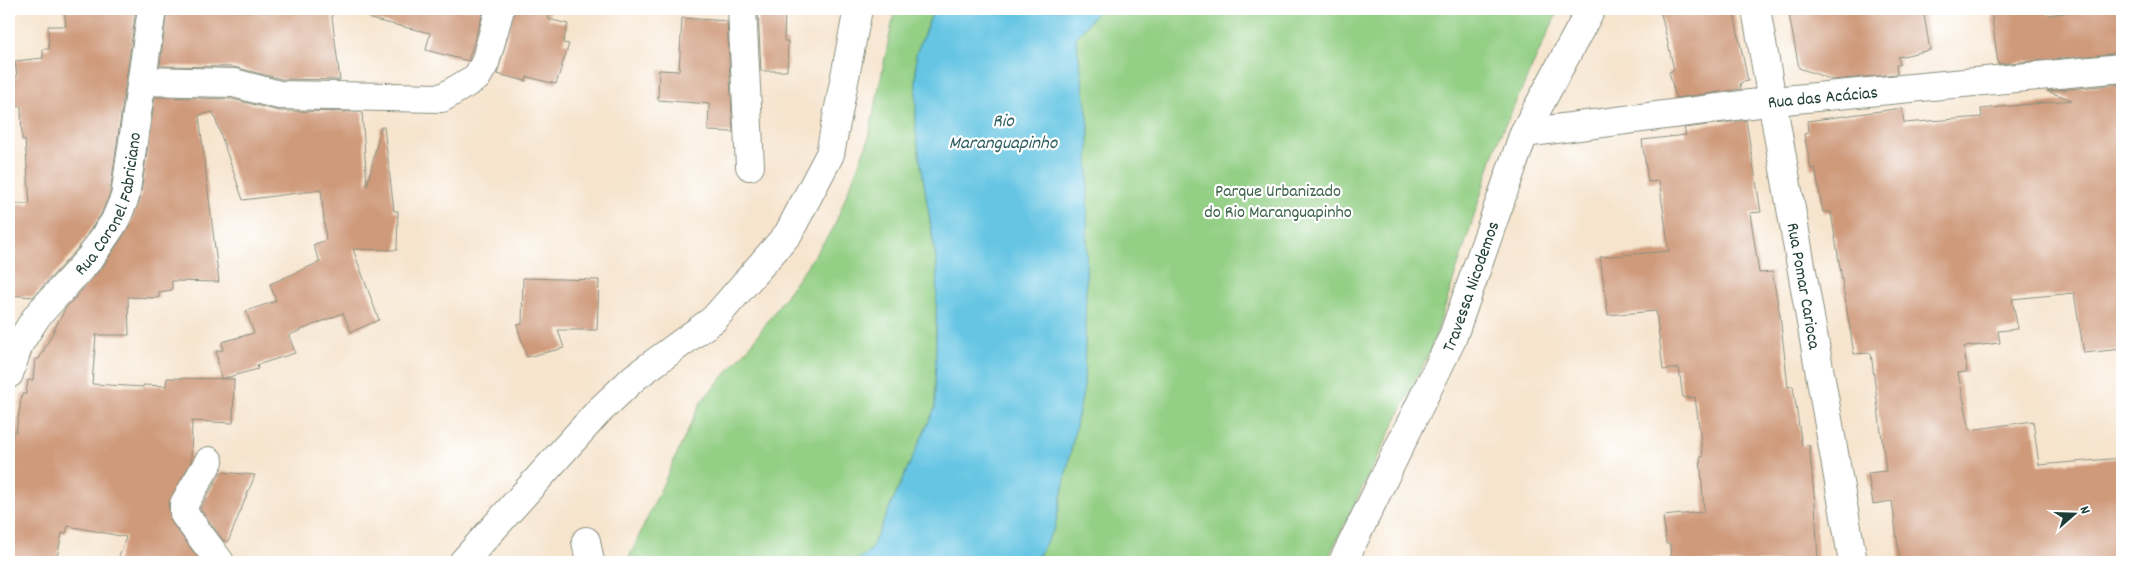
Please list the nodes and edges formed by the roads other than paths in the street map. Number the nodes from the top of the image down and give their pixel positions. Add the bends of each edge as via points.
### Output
1 (152, 9) edge
2 (500, 9) edge
3 (742, 9) edge
4 (858, 9) edge
5 (1591, 9) edge
6 (1756, 9) edge
7 (2122, 68) edge
8 (142, 81) junction
9 (1774, 101) junction
10 (1524, 133) junction
11 (750, 166) dead end
12 (9, 374) edge
13 (209, 461) dead end
14 (220, 562) edge
15 (464, 562) edge
16 (1343, 562) edge
17 (1853, 562) edge

1 - 8 street, Rua Coronel Fabriciano
2 - 8 street via 485,63 477,78 442,98 279,95 234,83
3 - 11 street
4 - 15 street via 830,154 788,234 714,319 635,377 598,412
5 - 10 street, Travessa Nicodemos
6 - 9 street, Rua Pomar Carioca
7 - 9 street, Rua das Acácias
8 - 12 street, Rua Coronel Fabriciano via 125,197 115,221 90,258 38,316 19,344
9 - 10 street, Rua das Acácias
9 - 17 street, Rua Pomar Carioca
10 - 16 street, Travessa Nicodemos via 1452,339
13 - 14 street via 184,504 184,514

